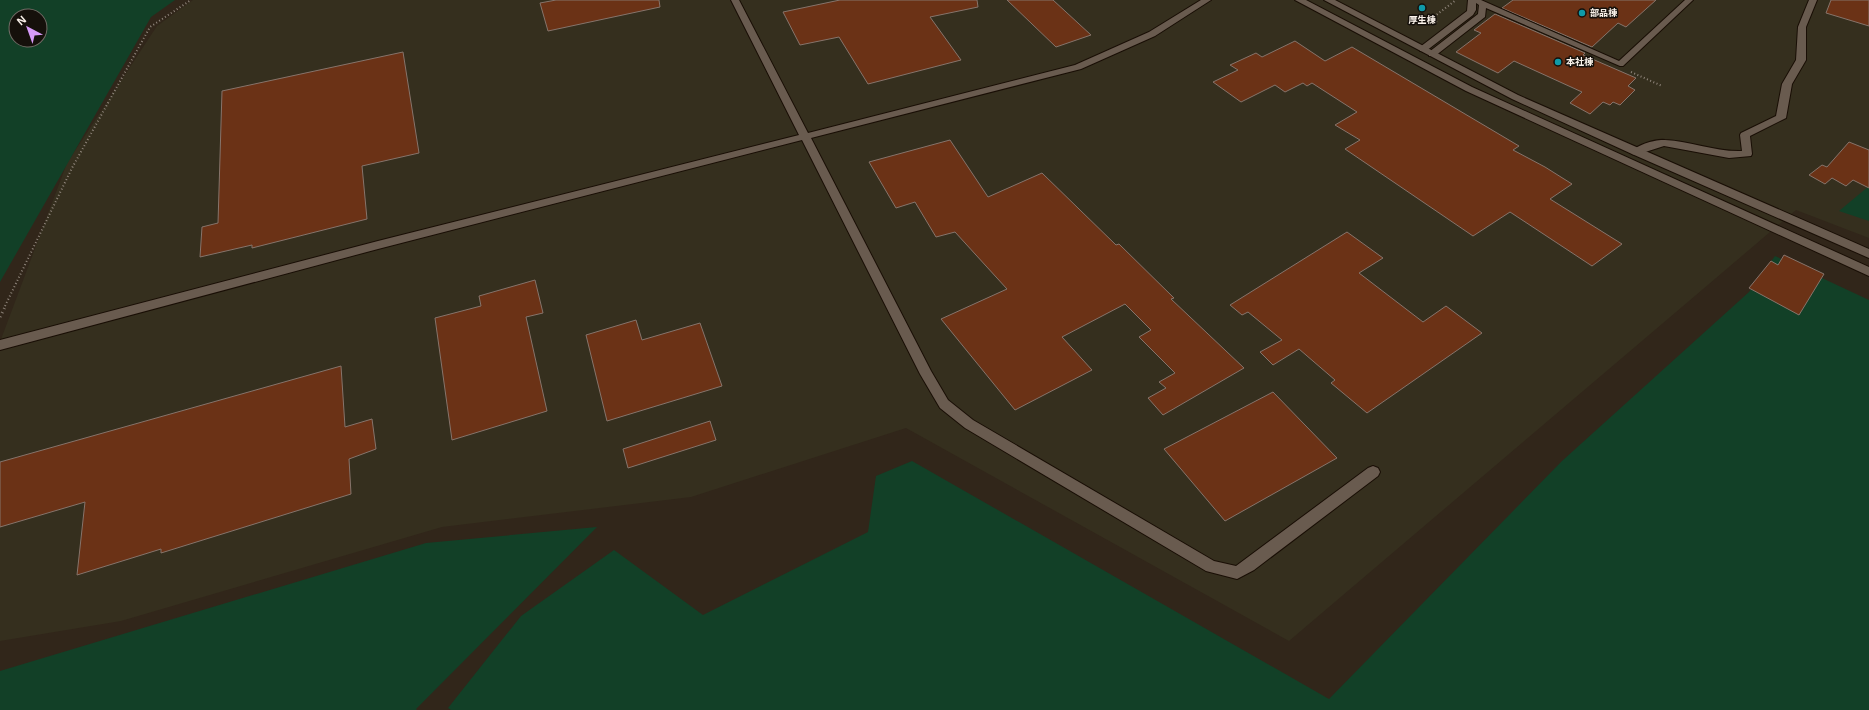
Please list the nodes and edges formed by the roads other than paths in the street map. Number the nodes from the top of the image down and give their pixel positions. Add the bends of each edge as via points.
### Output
1 (735, 0) edge
2 (1207, 0) edge
3 (1299, 0) edge
4 (1328, 0) edge
5 (1473, 0) edge
6 (1689, 0) edge
7 (1813, 0) edge
8 (1483, 4) junction
9 (1427, 51) junction
10 (806, 137) junction
11 (1636, 152) junction
12 (1869, 254) edge
13 (1869, 272) edge
14 (0, 345) edge
15 (1373, 472) dead end

1 - 10 street
2 - 10 street via 1152,34 1078,67
3 - 13 street via 1469,89
4 - 9 street
5 - 8 lane
5 - 9 lane via 1470,13
6 - 8 lane via 1620,64
7 - 11 street via 1802,27 1801,60 1787,84 1781,118 1745,135 1747,154 1728,155 1664,143
8 - 9 lane via 1482,15
9 - 11 street via 1515,97
10 - 14 street via 378,245
10 - 15 street via 926,374 944,404 969,424 1211,567 1237,573 1249,566
11 - 12 street

